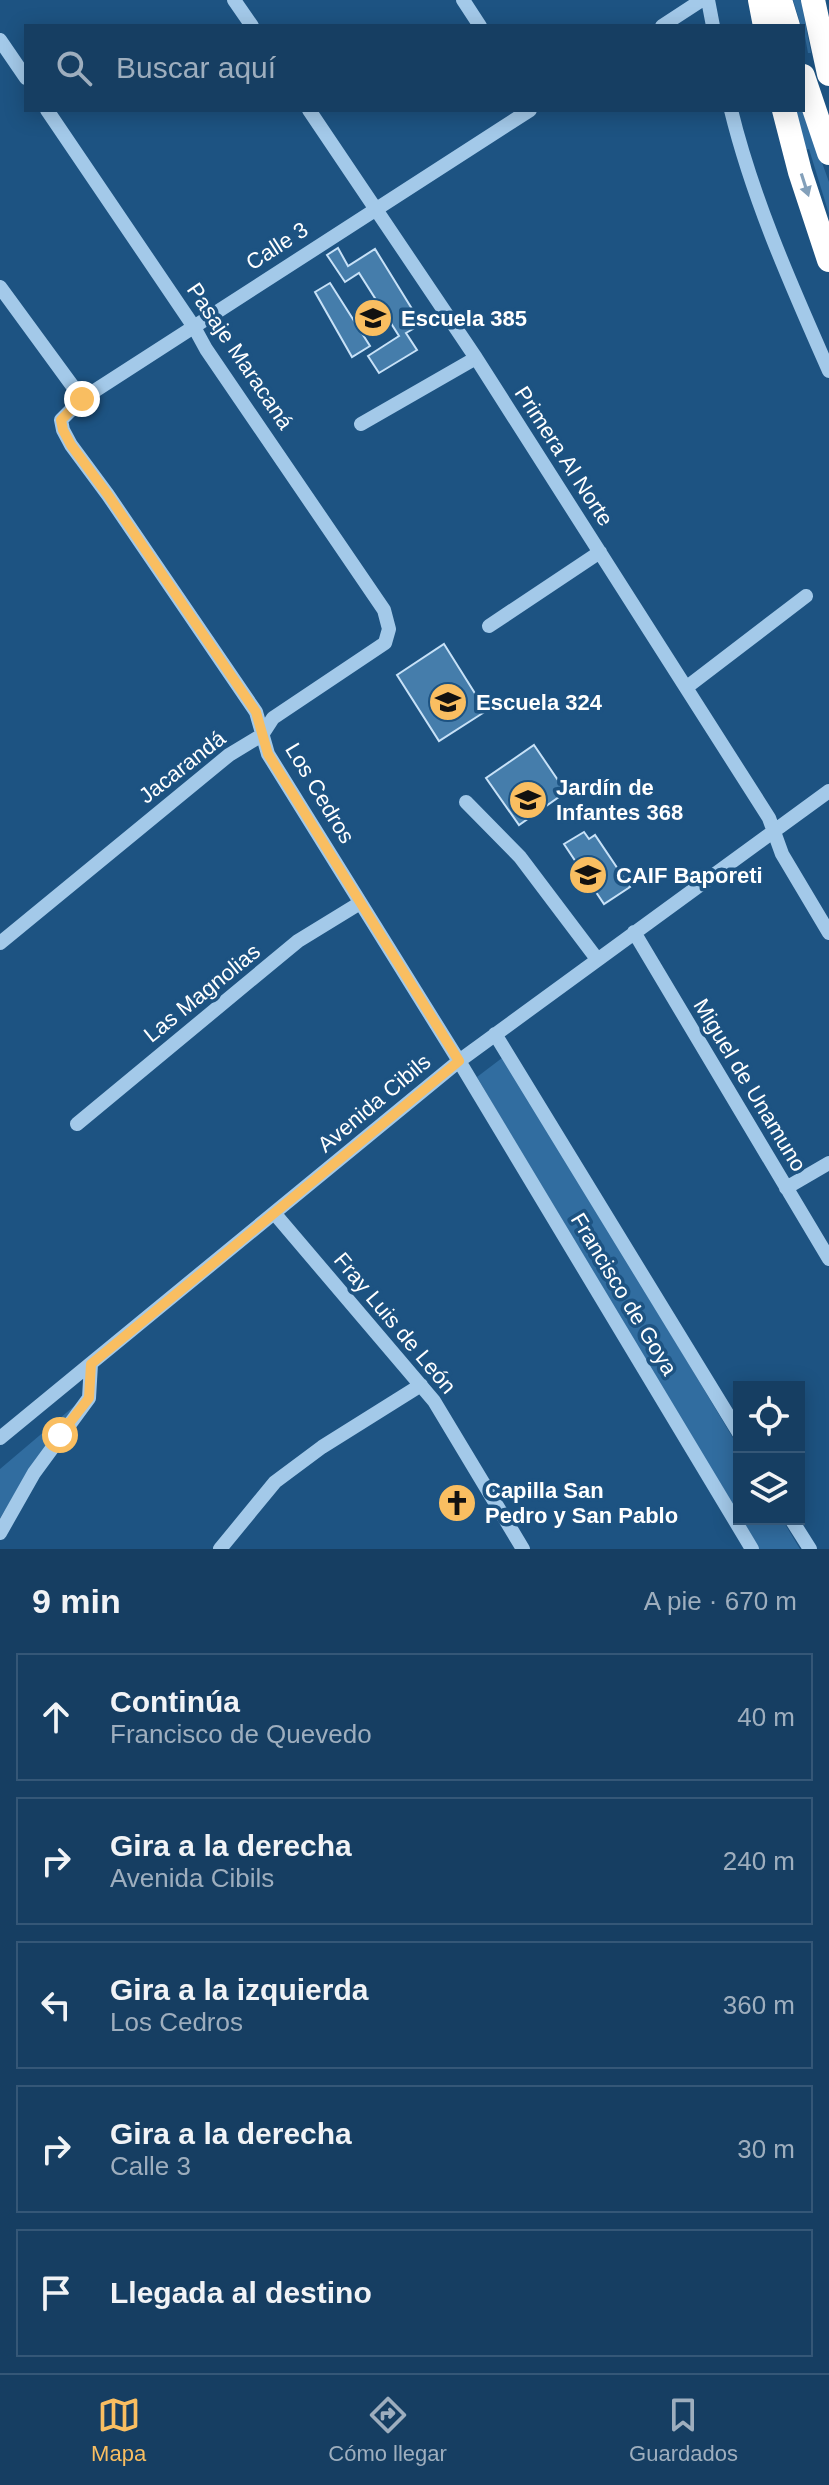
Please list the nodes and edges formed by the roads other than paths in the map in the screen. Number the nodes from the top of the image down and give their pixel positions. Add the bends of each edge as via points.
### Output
1 (234, 0) edge
2 (463, 0) edge
3 (705, 0) edge
4 (760, 0) edge
5 (780, 0) edge
6 (813, 0) edge
7 (251, 24) edge
8 (479, 24) edge
9 (665, 24) edge
10 (712, 24) edge
11 (765, 24) edge
12 (787, 24) edge
13 (0, 40) edge
14 (829, 74) edge
15 (24, 75) edge
16 (805, 82) edge
17 (48, 112) edge
18 (310, 112) edge
19 (527, 112) edge
20 (732, 112) edge
21 (785, 112) edge
22 (829, 153) edge
23 (375, 208) junction
24 (829, 260) edge
25 (0, 287) edge
26 (194, 327) junction
27 (476, 358) junction
28 (829, 371) edge
29 (82, 399) junction
30 (361, 424) dead end
31 (63, 430) joint
32 (600, 552) junction
33 (806, 596) dead end
34 (489, 626) dead end
35 (389, 629) joint
36 (687, 687) junction
37 (262, 735) junction
38 (829, 791) edge
39 (466, 802) dead end
40 (774, 831) junction
41 (360, 903) junction
42 (634, 932) junction
43 (829, 933) edge
44 (0, 943) edge
45 (597, 959) junction
46 (495, 1034) junction
47 (459, 1061) junction
48 (77, 1124) dead end
49 (829, 1163) edge
50 (786, 1188) junction
51 (275, 1214) junction
52 (829, 1259) edge
53 (91, 1364) junction
54 (421, 1385) junction
55 (733, 1423) edge
56 (0, 1438) edge
57 (795, 1525) edge
58 (0, 1533) edge
59 (220, 1549) edge
60 (523, 1549) edge
61 (752, 1549) edge
62 (810, 1549) edge

1 - 7 street
2 - 8 street
3 - 9 street
3 - 10 street
4 - 11 highway
5 - 12 highway
6 - 14 highway
13 - 15 street
16 - 22 highway
17 - 26 street, Pasaje Maracaná
18 - 23 street, Primera Al Norte
19 - 23 street, Calle 3
20 - 28 street via 748,172
21 -> 24 highway
23 - 26 street, Calle 3
23 - 27 street, Primera Al Norte
25 - 29 street
26 - 29 street, Calle 3
26 - 35 street, Pasaje Maracaná via 384,610
27 - 30 street
27 - 32 street, Primera Al Norte
29 - 31 street, Calle 3 via 61,420
31 - 37 street, Los Cedros via 256,712
32 - 34 street
32 - 36 street, Primera Al Norte
33 - 36 street
35 - 37 street, Jacarandá via 385,643 273,718
36 - 40 street, Primera Al Norte
37 - 41 street, Los Cedros via 268,754
37 - 44 street, Jacarandá via 229,755
38 - 40 street, Avenida Cibils
39 - 45 street via 520,857
40 - 42 street, Avenida Cibils
40 - 43 street, Primera Al Norte
41 - 47 street, Los Cedros
41 - 48 street, Las Magnolias via 298,941
42 - 45 street, Avenida Cibils
42 - 50 street, Miguel de Unamuno
45 - 46 street, Avenida Cibils
46 - 47 street, Avenida Cibils
46 - 55 street, Francisco de Goya
47 - 51 street, Avenida Cibils
47 - 61 street, Francisco de Goya
49 - 50 street
50 - 52 street, Miguel de Unamuno
51 - 53 street, Avenida Cibils
51 - 54 street, Fray Luis de León
53 - 56 street, Avenida Cibils
53 - 58 street via 89,1398 34,1473
54 - 59 street via 275,1482
54 - 60 street, Fray Luis de León
57 - 62 street

